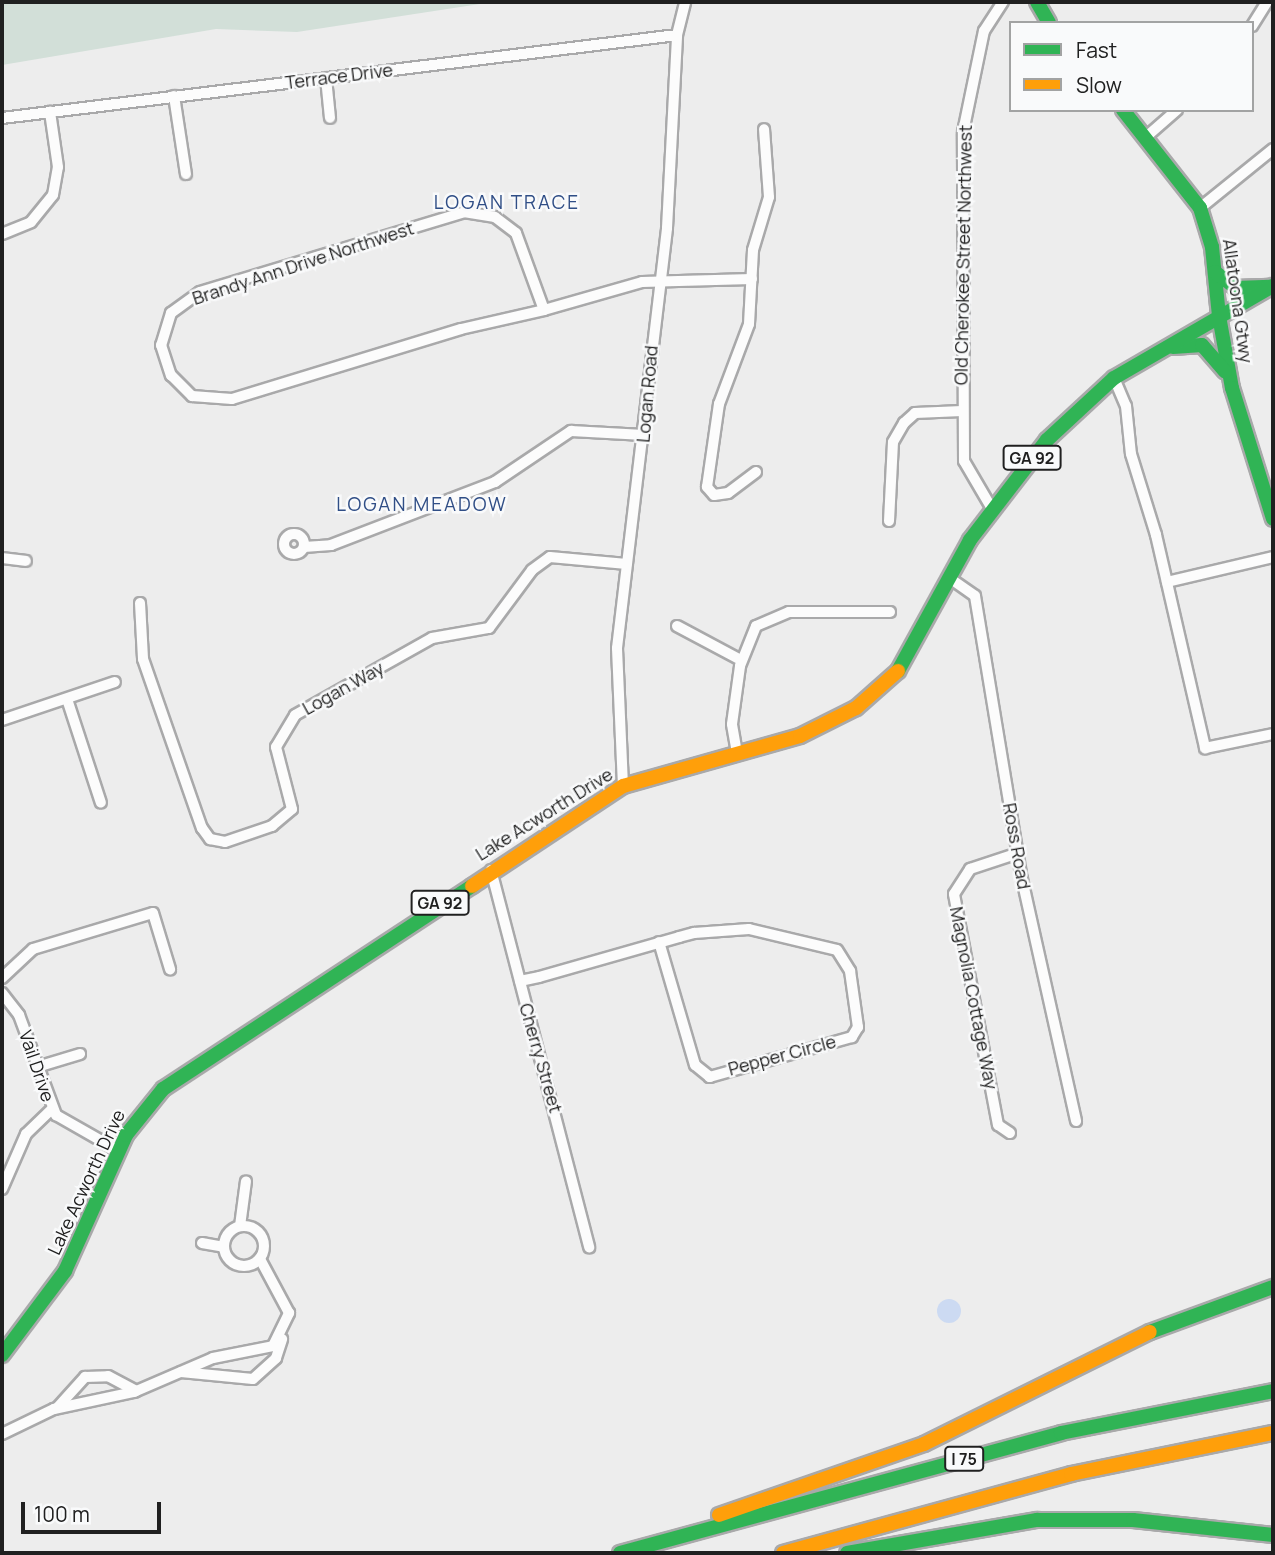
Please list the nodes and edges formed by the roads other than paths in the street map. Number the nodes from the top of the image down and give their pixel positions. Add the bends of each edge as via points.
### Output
1 (685, 2) edge
2 (1003, 2) edge
3 (1037, 2) edge
4 (1267, 2) edge
5 (1048, 21) edge
6 (1254, 23) edge
7 (677, 35) junction
8 (326, 78) junction
9 (174, 96) junction
10 (50, 112) junction
11 (1125, 112) edge
12 (1175, 112) edge
13 (330, 117) dead end
14 (2, 118) edge
15 (764, 129) dead end
16 (1146, 137) junction
17 (1273, 149) edge
18 (186, 174) dead end
19 (1200, 208) junction
20 (2, 234) edge
21 (1216, 272) junction
22 (752, 279) junction
23 (659, 280) junction
24 (1272, 286) edge
25 (1273, 302) edge
26 (1250, 303) junction
27 (544, 310) junction
28 (1219, 316) junction
29 (1160, 349) junction
30 (1114, 378) junction
31 (1231, 381) junction
32 (962, 411) junction
33 (644, 435) junction
34 (756, 472) dead end
35 (991, 507) junction
36 (1273, 519) edge
37 (889, 521) dead end
38 (304, 547) dead end
39 (1273, 556) edge
40 (2, 558) edge
41 (26, 561) dead end
42 (627, 564) junction
43 (951, 579) junction
44 (1167, 582) junction
45 (140, 603) dead end
46 (890, 612) dead end
47 (677, 626) dead end
48 (741, 660) junction
49 (115, 682) dead end
50 (67, 699) junction
51 (2, 720) edge
52 (1273, 734) edge
53 (737, 753) junction
54 (623, 786) junction
55 (102, 803) dead end
56 (1017, 853) junction
57 (491, 869) junction
58 (659, 942) junction
59 (170, 969) dead end
60 (2, 978) edge
61 (520, 981) junction
62 (2, 993) edge
63 (80, 1054) dead end
64 (37, 1067) junction
65 (52, 1110) junction
66 (1076, 1121) dead end
67 (1010, 1133) dead end
68 (119, 1151) junction
69 (246, 1181) dead end
70 (2, 1189) edge
71 (240, 1226) junction
72 (202, 1243) dead end
73 (224, 1247) junction
74 (589, 1247) dead end
75 (260, 1259) junction
76 (1273, 1287) edge
77 (282, 1338) junction
78 (2, 1355) edge
79 (178, 1372) junction
80 (136, 1391) junction
81 (1273, 1391) edge
82 (57, 1408) junction
83 (1273, 1433) edge
84 (2, 1434) edge
85 (1273, 1535) edge
86 (658, 1542) junction
87 (620, 1553) edge
88 (783, 1553) edge
89 (847, 1553) edge

1 - 7 street, Logan Road
2 - 32 street, Old Cherokee Street Northwest via 984,31 964,122
3 - 5 main road
4 - 6 street
7 - 8 street, Terrace Drive
7 - 23 street, Logan Road
8 - 9 street, Terrace Drive
8 - 13 street
9 - 10 street, Terrace Drive
9 - 18 street
10 - 14 street, Terrace Drive
10 - 20 street via 58,167 53,195 31,222
11 - 16 main road, Allatoona Gtwy
12 - 16 street
15 - 22 street via 769,197 753,250
16 - 19 main road, Allatoona Gtwy
17 - 19 street
19 - 21 main road, Allatoona Gtwy
21 - 24 main road via 1236,288
21 - 28 main road, Allatoona Gtwy
22 - 23 street, Brandy Ann Drive Northwest
22 - 34 street via 749,324 719,404 707,487 714,495 728,493
23 - 27 street, Brandy Ann Drive Northwest
23 - 33 street, Logan Road
24 - 26 main road, Lake Acworth Drive / GA 92
25 - 26 main road, Lake Acworth Drive / GA 92
26 - 28 main road, Lake Acworth Drive / GA 92
27 - 27 street, Brandy Ann Drive Northwest via 232,399 192,397 171,375 161,345 171,313 200,292 465,212 495,217 516,233
28 - 29 main road, Lake Acworth Drive / GA 92
28 - 31 main road, Allatoona Gtwy
29 - 30 main road, Lake Acworth Drive / GA 92
29 - 31 main road via 1202,345
30 - 35 main road, Lake Acworth Drive / GA 92 via 1047,440
30 - 44 street via 1126,406 1130,454
31 - 36 main road, Allatoona Gtwy
32 - 35 street, Old Cherokee Street Northwest via 967,473
32 - 37 street via 915,413 904,423 893,442
33 - 38 street via 571,431 485,487 331,545
33 - 42 street, Logan Road
35 - 43 main road, Lake Acworth Drive / GA 92
39 - 44 street
40 - 41 street
42 - 45 street, Logan Way via 550,558 532,570 488,628 432,638 295,715 276,747 292,809 272,826 225,842 210,839 202,828 143,659
42 - 54 street, Logan Road via 616,677
43 - 53 main road, Lake Acworth Drive / GA 92 via 906,664 884,688 824,726
43 - 56 street, Ross Road via 975,596
44 - 52 street via 1205,748
46 - 48 street via 771,616 750,634
47 - 48 street
48 - 53 street via 732,724
49 - 50 street
50 - 51 street
50 - 55 street
53 - 54 main road, Lake Acworth Drive / GA 92
54 - 57 main road, Lake Acworth Drive / GA 92
56 - 66 street, Ross Road
56 - 67 street, Magnolia Cottage Way via 970,869 954,894 998,1125
57 - 61 street, Cherry Street
57 - 68 main road, Lake Acworth Drive / GA 92 via 180,1074 143,1109
58 - 58 street, Pepper Circle via 737,928 828,945 847,963 858,1027 852,1037 710,1077 695,1065
58 - 61 street, Pepper Circle
59 - 60 street via 153,914 33,949
61 - 74 street, Cherry Street
62 - 64 street, Vail Drive via 19,1015
63 - 64 street
64 - 65 street, Vail Drive
65 - 68 street, Vail Drive
65 - 70 street via 26,1134
68 - 78 main road, Lake Acworth Drive / GA 92 via 65,1271
69 - 71 street
71 - 73 street via 229,1232
71 - 75 street via 253,1227 264,1240
72 - 73 street
73 - 75 street via 235,1264
75 - 77 street via 289,1313
76 - 86 main road via 1148,1333 924,1444 757,1500
77 - 79 street via 260,1351
77 - 79 street via 276,1357 253,1378
79 - 80 street
80 - 82 street
80 - 82 street via 108,1376 85,1377
81 - 86 main road, I 75 via 1061,1433
82 - 84 street
83 - 88 main road, I 75 via 1071,1474
85 - 89 main road via 1049,1519
86 - 87 main road, I 75

